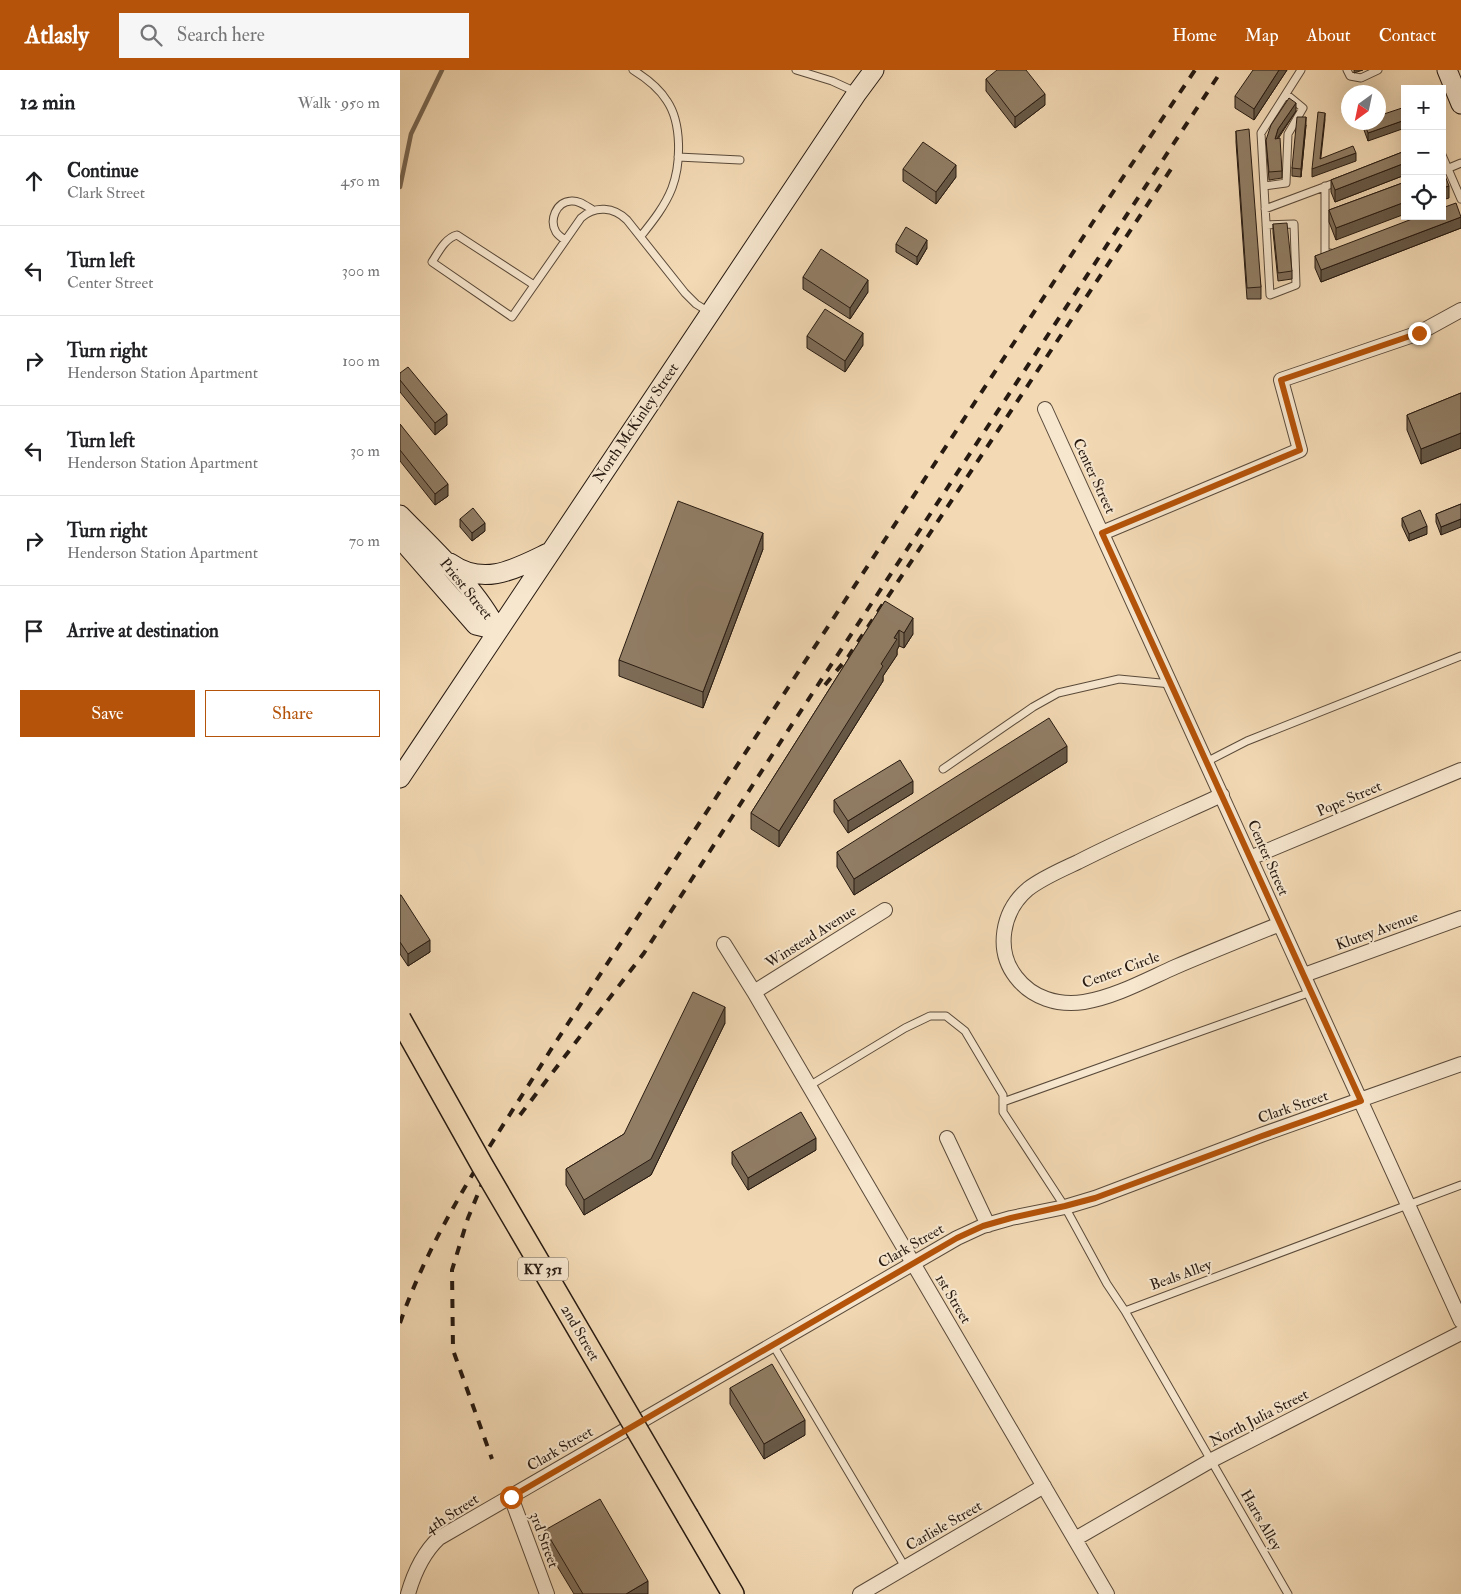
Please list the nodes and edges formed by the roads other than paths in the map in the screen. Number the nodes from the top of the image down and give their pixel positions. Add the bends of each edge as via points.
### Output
1 (633, 70) edge
2 (796, 70) edge
3 (874, 70) edge
4 (1301, 70) edge
5 (1347, 70) edge
6 (1378, 70) edge
7 (1449, 70) edge
8 (857, 92) junction
9 (1286, 94) junction
10 (1461, 104) edge
11 (678, 157) junction
12 (740, 160) dead end
13 (1461, 163) edge
14 (1446, 170) edge
15 (1446, 172) edge
16 (1352, 176) edge
17 (1264, 186) junction
18 (1325, 186) junction
19 (1459, 203) edge
20 (1265, 209) junction
21 (592, 210) junction
22 (1334, 212) edge
23 (1325, 216) junction
24 (1266, 225) junction
25 (641, 236) junction
26 (565, 240) junction
27 (1334, 252) edge
28 (534, 285) junction
29 (1461, 310) edge
30 (710, 312) junction
31 (1045, 410) dead end
32 (400, 514) edge
33 (1102, 533) junction
34 (400, 538) edge
35 (549, 552) junction
36 (441, 557) junction
37 (497, 630) junction
38 (1461, 656) edge
39 (1171, 684) junction
40 (1206, 762) junction
41 (943, 769) dead end
42 (1461, 770) edge
43 (400, 778) edge
44 (1222, 795) junction
45 (1250, 858) junction
46 (884, 910) dead end
47 (1461, 918) edge
48 (1280, 924) junction
49 (724, 944) dead end
50 (1304, 976) junction
51 (754, 992) junction
52 (1311, 992) junction
53 (400, 1019) edge
54 (1461, 1064) edge
55 (810, 1086) junction
56 (1361, 1101) junction
57 (1003, 1102) junction
58 (947, 1138) dead end
59 (1461, 1185) edge
60 (1408, 1205) junction
61 (1065, 1206) junction
62 (988, 1224) junction
63 (912, 1263) junction
64 (1125, 1310) junction
65 (1461, 1321) edge
66 (1461, 1333) edge
67 (772, 1345) junction
68 (1210, 1461) junction
69 (1044, 1486) junction
70 (511, 1497) junction
71 (1075, 1539) junction
72 (905, 1567) junction
73 (408, 1594) edge
74 (547, 1594) edge
75 (732, 1594) edge
76 (860, 1594) edge
77 (1107, 1594) edge
78 (1288, 1594) edge

1 - 11 lane via 653,84 668,101 677,132
2 - 8 lane
3 - 8 street, North McKinley Street
4 - 9 lane
5 - 6 lane via 1354,78
7 - 10 street
8 - 30 street, North McKinley Street
9 - 17 lane via 1261,133
9 - 17 lane via 1303,108 1288,134 1286,183
11 - 12 lane
11 - 25 lane via 672,187 656,218
13 - 14 lane
15 - 19 lane
16 - 18 lane
17 - 20 lane
18 - 20 lane
18 - 23 lane
20 - 24 lane
21 - 25 lane via 613,210 621,214
21 - 26 lane via 581,218
21 - 26 lane via 570,201 557,209 553,226
22 - 23 lane
23 - 27 lane via 1325,255
24 - 24 lane via 1268,255 1270,295 1296,285 1294,224
25 - 30 lane via 685,293
26 - 28 lane
28 - 28 lane via 512,317 432,262 447,240 457,235
29 - 33 street via 1419,333 1281,380 1300,450
30 - 35 street, North McKinley Street
31 - 33 street, Center Street
32 - 36 street, Priest Street
33 - 39 street, Center Street
34 - 37 street, Priest Street via 476,625
35 - 36 street via 507,572 482,575 462,570
35 - 37 street, North McKinley Street
36 - 37 street, Priest Street via 488,612
37 - 43 street, North McKinley Street
38 - 40 lane via 1246,741
39 - 40 street, Center Street
39 - 41 lane via 1119,679 1058,693
40 - 44 street, Center Street
42 - 45 street, Pope Street
44 - 45 street, Center Street
44 - 48 street, Center Circle via 1094,854 1028,890 1010,911 1006,923 1003,937 1008,964 1023,985 1044,998 1083,1002 1126,988
45 - 48 street, Center Street
46 - 51 street, Winstead Avenue
47 - 50 street, Klutey Avenue
48 - 50 street, Center Street
49 - 51 street, 1st Street
50 - 52 street, Center Street
51 - 55 street, 1st Street
52 - 56 street, Center Street
52 - 57 lane
53 - 75 main road, 2nd Street / KY 351, bridge
54 - 56 street, Clark Street
55 - 57 lane via 905,1028 930,1016 946,1016 965,1031 1003,1095
55 - 63 street, 1st Street
56 - 60 street, Center Street
56 - 61 street, Clark Street
57 - 61 lane via 1002,1112
58 - 62 street
59 - 60 lane, Beals Alley
60 - 64 lane, Beals Alley
60 - 65 street, Center Street
61 - 62 street, Clark Street
61 - 64 lane via 1106,1284
62 - 63 street, Clark Street
63 - 67 street, Clark Street
63 - 69 street, 1st Street
64 - 68 lane
66 - 68 street, North Julia Street
67 - 70 street, Clark Street
67 - 72 lane
68 - 71 street, North Julia Street
68 - 78 lane, Harts Alley
69 - 71 street, 1st Street
69 - 72 street, Carlisle Street
70 - 73 street, 4th Street via 432,1544 416,1570
70 - 74 street, 3rd Street
71 - 77 street, 1st Street
72 - 76 street, Carlisle Street

